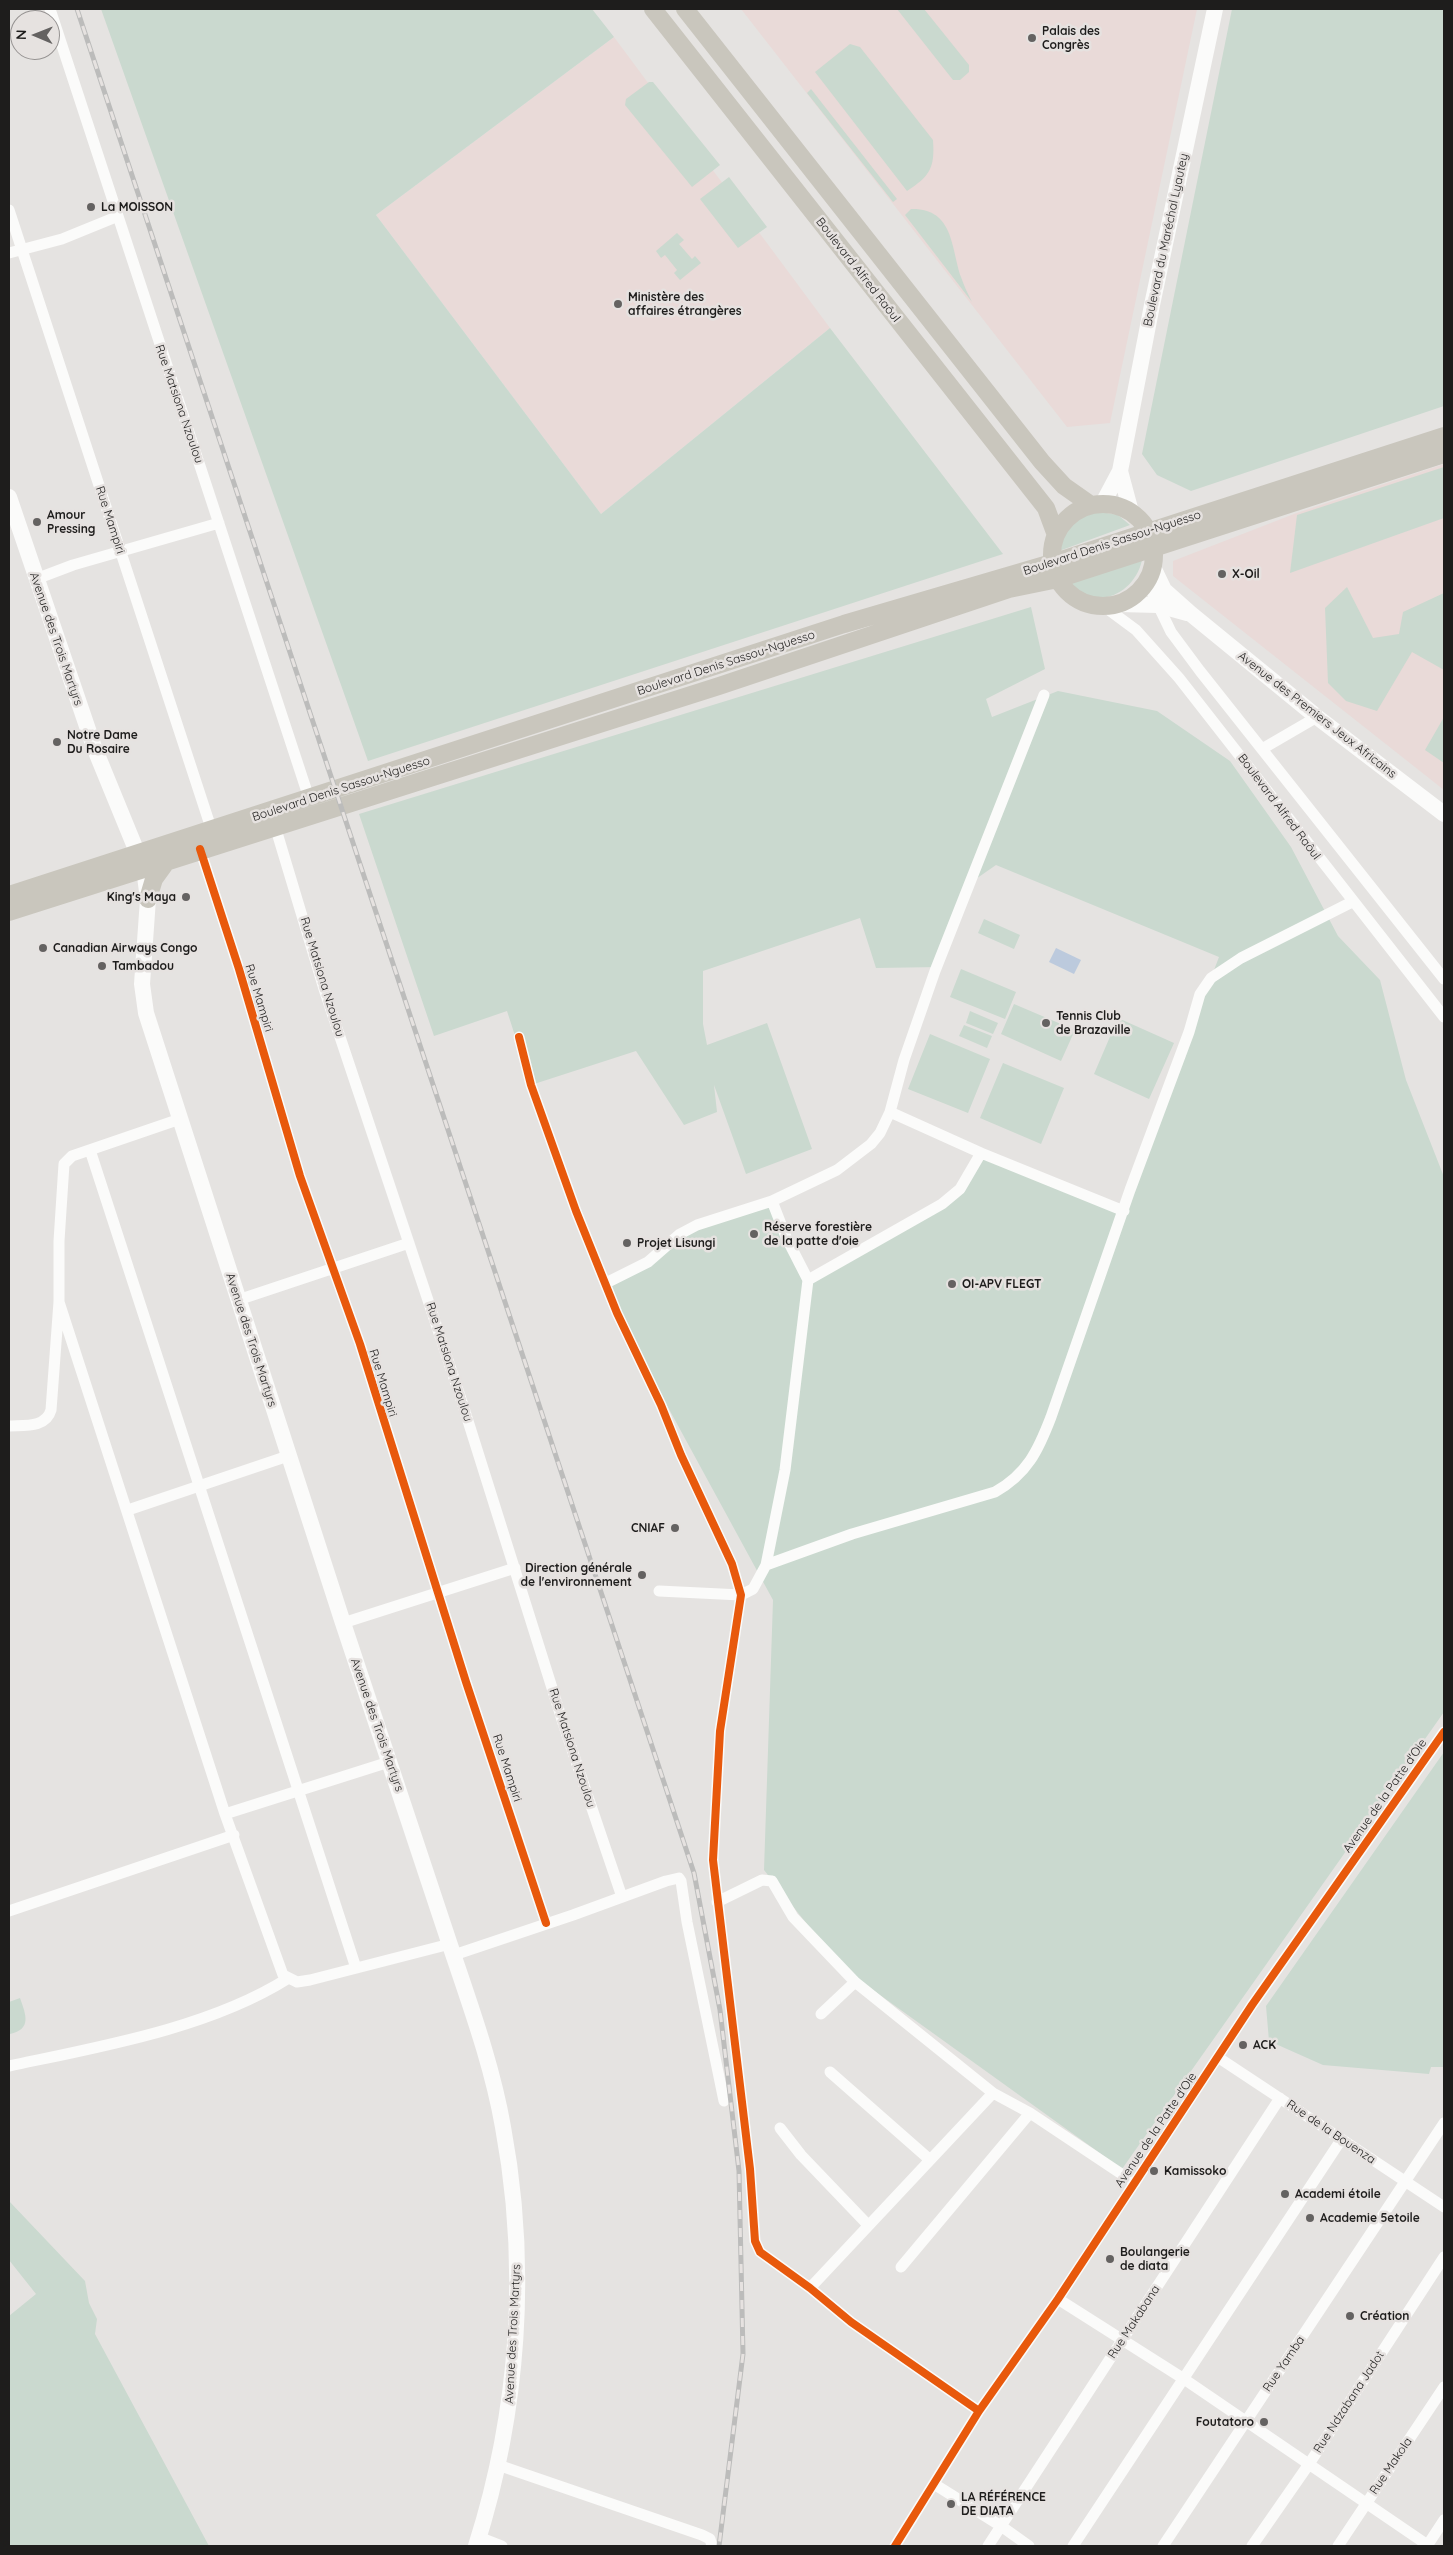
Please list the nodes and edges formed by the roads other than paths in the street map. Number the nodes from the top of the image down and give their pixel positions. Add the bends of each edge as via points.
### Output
1 (50, 9) edge
2 (653, 9) edge
3 (685, 9) edge
4 (1215, 9) edge
5 (9, 210) edge
6 (116, 217) junction
7 (21, 248) junction
8 (9, 253) edge
9 (1444, 436) edge
10 (1444, 454) edge
11 (1120, 472) junction
12 (9, 497) edge
13 (1097, 504) junction
14 (1131, 512) junction
15 (219, 523) junction
16 (1056, 535) junction
17 (1152, 539) junction
18 (121, 552) junction
19 (1055, 571) junction
20 (1150, 574) junction
21 (36, 579) junction
22 (1112, 605) junction
23 (1158, 605) junction
24 (1191, 614) junction
25 (1044, 695) dead end
26 (1317, 717) junction
27 (1262, 749) junction
28 (309, 798) junction
29 (1444, 814) edge
30 (275, 826) junction
31 (212, 831) junction
32 (200, 849) junction
33 (167, 861) junction
34 (137, 863) junction
35 (9, 895) edge
36 (1352, 902) junction
37 (147, 907) junction
38 (9, 912) edge
39 (1444, 979) edge
40 (1444, 1017) edge
41 (519, 1037) dead end
42 (890, 1112) junction
43 (180, 1119) junction
44 (90, 1150) junction
45 (980, 1153) junction
46 (772, 1201) junction
47 (1124, 1211) junction
48 (409, 1242) junction
49 (334, 1269) junction
50 (808, 1280) junction
51 (606, 1283) junction
52 (238, 1300) junction
53 (59, 1302) junction
54 (9, 1426) edge
55 (288, 1456) junction
56 (201, 1486) junction
57 (128, 1510) junction
58 (766, 1565) junction
59 (515, 1568) junction
60 (659, 1592) dead end
61 (439, 1593) junction
62 (741, 1595) junction
63 (343, 1622) junction
64 (1444, 1732) edge
65 (389, 1762) junction
66 (300, 1791) junction
67 (225, 1814) junction
68 (234, 1835) junction
69 (622, 1897) junction
70 (717, 1902) junction
71 (9, 1911) edge
72 (546, 1923) junction
73 (452, 1949) junction
74 (356, 1968) junction
75 (287, 1978) junction
76 (855, 1982) junction
77 (821, 2014) dead end
78 (1218, 2058) junction
79 (9, 2066) edge
80 (830, 2072) dead end
81 (993, 2093) junction
82 (1280, 2098) junction
83 (724, 2101) dead end
84 (1030, 2113) junction
85 (1444, 2123) edge
86 (780, 2128) dead end
87 (1341, 2140) junction
88 (929, 2159) junction
89 (1406, 2182) junction
90 (1135, 2183) junction
91 (1444, 2207) edge
92 (868, 2225) junction
93 (1444, 2256) edge
94 (901, 2267) dead end
95 (810, 2288) junction
96 (1058, 2299) junction
97 (1122, 2341) junction
98 (1184, 2380) junction
99 (1444, 2386) edge
100 (979, 2411) junction
101 (1244, 2422) junction
102 (1309, 2464) junction
103 (498, 2465) junction
104 (934, 2484) junction
105 (1366, 2503) junction
106 (1444, 2520) edge
107 (1001, 2526) junction
108 (478, 2542) edge
109 (502, 2546) edge
110 (712, 2546) edge
111 (895, 2546) edge
112 (988, 2546) edge
113 (1029, 2546) edge
114 (1073, 2546) edge
115 (1163, 2546) edge
116 (1252, 2546) edge
117 (1338, 2546) edge
118 (1428, 2546) edge

1 - 6 street, Rue Matsiona Nzoulou
2 - 16 main road, Boulevard Alfred Raôul via 1046,508
3 - 13 main road via 1042,462 1064,486
4 - 11 main road, Boulevard du Maréchal Lyautey
5 - 7 street, Rue Mampiri
6 - 7 street via 62,239
6 - 15 street, Rue Matsiona Nzoulou
7 - 8 street
7 - 18 street, Rue Mampiri
9 - 17 main road, Boulevard Denis Sassou-Nguesso
10 - 17 main road, Boulevard Denis Sassou-Nguesso
11 - 13 main road, Boulevard du Maréchal Lyautey
11 - 14 main road, Boulevard du Maréchal Lyautey
12 - 21 main road, Avenue des Trois Martyrs
13 - 14 main road via 1118,505
13 - 16 main road via 1070,516
14 - 17 main road
15 - 18 street
15 - 28 street, Rue Matsiona Nzoulou
16 - 19 main road via 1052,549
17 - 19 main road, Boulevard Denis Sassou-Nguesso
17 - 20 main road
18 - 21 street
18 - 31 street, Rue Mampiri
19 - 22 main road via 1066,591 1078,600 1091,605
19 - 28 main road, Boulevard Denis Sassou-Nguesso via 844,624
19 - 30 main road, Boulevard Denis Sassou-Nguesso via 719,686
20 - 22 main road via 1130,599
20 - 23 street, Boulevard Alfred Raôul
20 - 24 main road, Avenue des Premiers Jeux Africains
21 - 34 main road, Avenue des Trois Martyrs
22 - 23 main road, Avenue des Premiers Jeux Africains
22 - 36 street, Boulevard Alfred Raôul via 1179,678
23 - 24 main road, Avenue des Premiers Jeux Africains
23 - 27 street, Boulevard Alfred Raôul via 1171,632
24 - 26 main road, Avenue des Premiers Jeux Africains
25 - 42 street via 929,988
26 - 27 street
26 - 29 main road, Avenue des Premiers Jeux Africains
27 - 39 street, Boulevard Alfred Raôul
28 - 31 main road, Boulevard Denis Sassou-Nguesso
30 - 32 main road, Boulevard Denis Sassou-Nguesso
30 - 48 street, Rue Matsiona Nzoulou via 327,998
31 - 34 main road, Boulevard Denis Sassou-Nguesso
32 - 33 main road, Boulevard Denis Sassou-Nguesso
32 - 49 street, Rue Mampiri via 300,1176
33 - 34 main road, Boulevard Denis Sassou-Nguesso
33 - 37 main road via 154,879
34 - 35 main road, Boulevard Denis Sassou-Nguesso
34 - 37 main road, Avenue des Trois Martyrs
34 - 38 main road, Boulevard Denis Sassou-Nguesso
36 - 40 street, Boulevard Alfred Raôul
36 - 47 street via 1240,958 1211,978 1200,994
37 - 43 main road, Avenue des Trois Martyrs via 143,997
41 - 51 street via 531,1085
42 - 45 street
42 - 46 street via 880,1132 856,1158
43 - 44 street
43 - 52 main road, Avenue des Trois Martyrs
44 - 53 street via 72,1156 64,1164
44 - 56 street
45 - 47 street
45 - 50 street via 960,1189 942,1204
46 - 50 street
46 - 51 street via 697,1225 680,1234 648,1262
47 - 58 street via 1041,1443 1012,1482 995,1492 852,1534
48 - 49 street
48 - 59 street, Rue Matsiona Nzoulou
49 - 52 street
49 - 61 street, Rue Mampiri
50 - 58 street via 785,1470
51 - 62 street via 616,1313 732,1564
52 - 55 main road, Avenue des Trois Martyrs
53 - 54 street via 49,1417 43,1422
53 - 57 street
55 - 56 street
55 - 63 main road, Avenue des Trois Martyrs
56 - 57 street
56 - 66 street via 245,1632
57 - 67 street
58 - 62 street via 753,1589
59 - 61 street
59 - 69 street, Rue Matsiona Nzoulou
60 - 62 street
61 - 63 street
61 - 72 street, Rue Mampiri
62 - 70 street via 720,1731 713,1860
63 - 65 main road, Avenue des Trois Martyrs
64 - 78 street, Avenue de la Patte d'Oie
65 - 66 street
65 - 73 main road, Avenue des Trois Martyrs
66 - 67 street
66 - 74 street
67 - 68 street
68 - 71 street
68 - 75 street via 281,1971
69 - 72 street
69 - 83 street via 676,1877 681,1881
70 - 76 street via 762,1880 772,1880 793,1917
70 - 95 street via 750,2168 755,2241 760,2252
72 - 73 street
73 - 74 street
73 - 103 main road, Avenue des Trois Martyrs via 494,2087 511,2182 517,2301 511,2389
74 - 75 street via 297,1982
75 - 79 street via 263,1994 219,2012 154,2032
76 - 77 street
76 - 81 street
78 - 82 street, Rue de la Bouenza
78 - 90 street, Avenue de la Patte d'Oie
80 - 88 street
81 - 84 street
81 - 88 street
82 - 87 street, Rue de la Bouenza
82 - 97 street, Rue Makabana
84 - 90 street
84 - 94 street
85 - 89 street, Rue Yamba
86 - 92 street via 801,2155
87 - 89 street, Rue de la Bouenza
87 - 98 street
88 - 92 street
89 - 91 street, Rue de la Bouenza
89 - 101 street, Rue Yamba
90 - 96 street, Avenue de la Patte d'Oie
92 - 95 street
93 - 102 street, Rue Ndzabana Jadot
95 - 100 street via 902,2359
96 - 97 street
96 - 100 street, Avenue de la Patte d'Oie
97 - 98 street
97 - 107 street, Rue Makabana
98 - 101 street
98 - 114 street
99 - 105 street, Rue Makola
100 - 104 street, Avenue de la Patte d'Oie
101 - 102 street
101 - 115 street, Rue Yamba
102 - 105 street
102 - 116 street, Rue Ndzabana Jadot
103 - 108 main road, Avenue des Trois Martyrs
103 - 110 street via 710,2539
104 - 107 street
104 - 111 street, Avenue de la Patte d'Oie
105 - 117 street, Rue Makola
105 - 118 street
106 - 118 street
107 - 112 street, Rue Makabana
107 - 113 street
108 - 109 street

